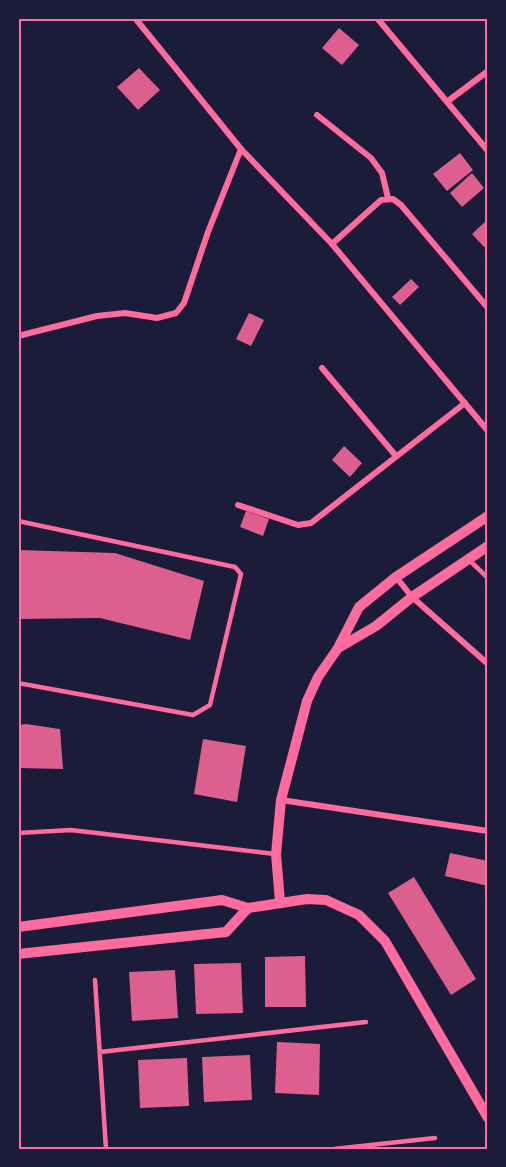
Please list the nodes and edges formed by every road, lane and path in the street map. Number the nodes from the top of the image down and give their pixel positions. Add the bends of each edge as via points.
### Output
1 (135, 18) edge
2 (377, 18) edge
3 (488, 70) edge
4 (448, 101) junction
5 (317, 115) dead end
6 (241, 149) junction
7 (488, 151) edge
8 (388, 198) junction
9 (332, 243) junction
10 (488, 308) edge
11 (18, 336) edge
12 (322, 368) dead end
13 (465, 403) junction
14 (488, 431) edge
15 (396, 456) junction
16 (237, 505) dead end
17 (488, 516) edge
18 (18, 522) edge
19 (488, 546) edge
20 (468, 559) junction
21 (396, 577) junction
22 (488, 578) edge
23 (412, 597) junction
24 (338, 648) junction
25 (488, 664) edge
26 (18, 683) edge
27 (281, 800) junction
28 (488, 831) edge
29 (18, 833) edge
30 (276, 854) junction
31 (280, 902) junction
32 (248, 908) junction
33 (18, 927) edge
34 (18, 954) edge
35 (95, 980) dead end
36 (366, 1022) dead end
37 (100, 1052) junction
38 (488, 1118) edge
39 (435, 1138) dead end
40 (106, 1149) edge
41 (334, 1149) edge

1 - 6 street
2 - 4 street
3 - 4 street
4 - 7 street
5 - 8 street via 371,158 382,173
6 - 9 street
6 - 11 street via 184,303 176,313 157,318 125,313 98,316
8 - 9 street
8 - 10 street via 401,205
9 - 13 street
12 - 15 street
13 - 14 street
13 - 15 street
15 - 16 street via 311,523 298,525
17 - 21 street
18 - 26 lane via 235,567 241,574 210,705 202,711 193,715
19 - 20 street
20 - 22 lane
20 - 23 street
21 - 23 street
21 - 24 street via 359,607
23 - 24 street via 376,626
23 - 25 street
24 - 27 street via 307,701
27 - 28 street
27 - 30 street
29 - 30 lane via 70,830
30 - 31 street
31 - 32 street
31 - 38 street via 326,900 359,915 384,941
32 - 33 street via 222,900
32 - 34 street via 226,932
35 - 37 lane
36 - 37 lane
37 - 40 lane
39 - 41 lane

